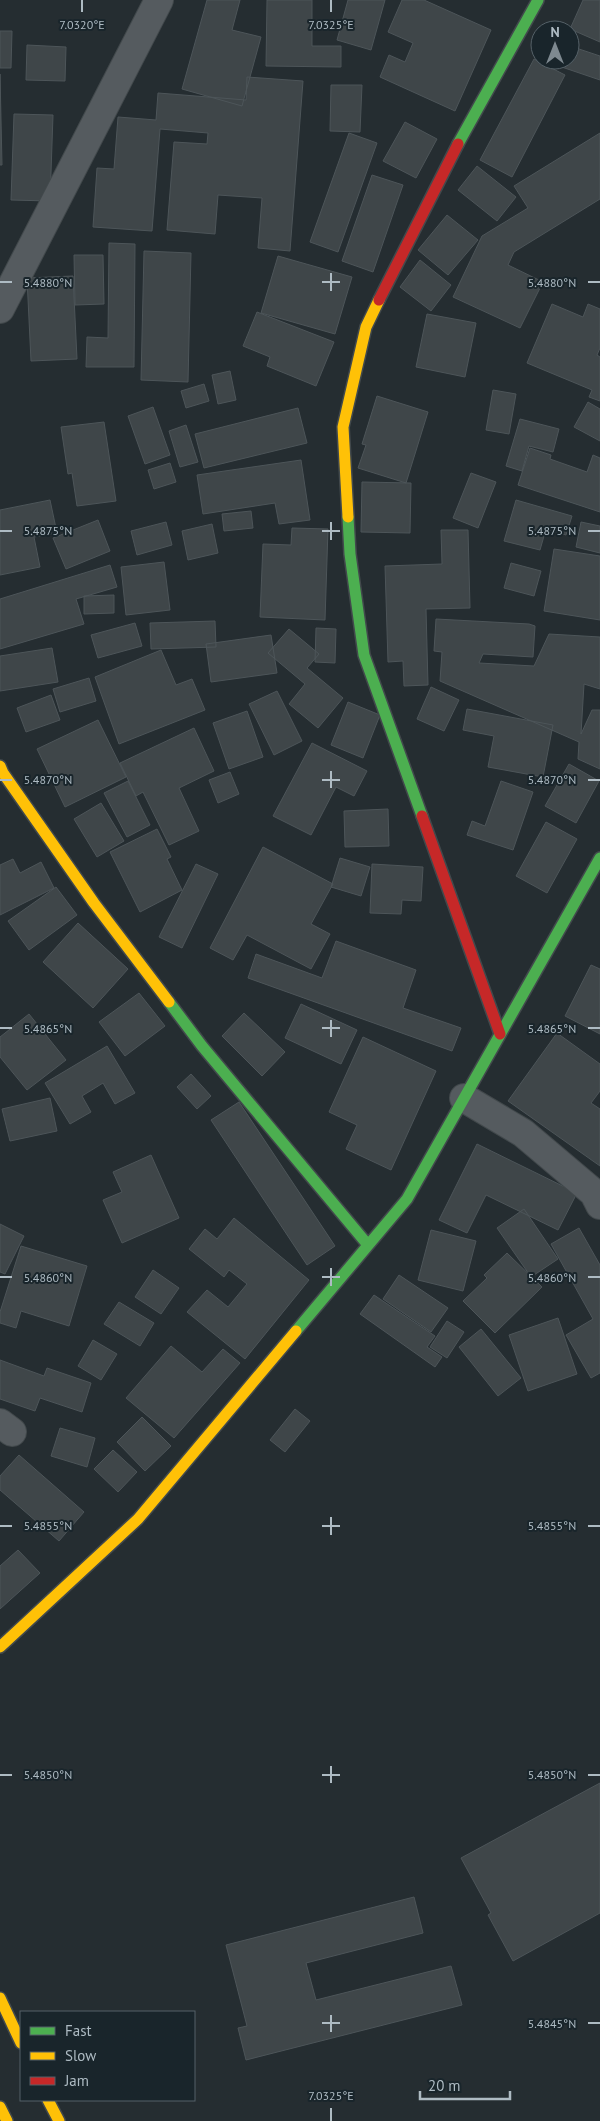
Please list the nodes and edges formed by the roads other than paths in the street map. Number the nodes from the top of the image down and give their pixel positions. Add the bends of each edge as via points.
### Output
1 (159, 0) edge
2 (538, 0) edge
3 (0, 309) edge
4 (0, 766) edge
5 (600, 858) edge
6 (500, 1034) junction
7 (464, 1098) junction
8 (600, 1205) edge
9 (368, 1245) junction
10 (0, 1647) edge
11 (0, 1998) edge
12 (20, 2041) edge
13 (49, 2101) edge
14 (0, 2107) edge
15 (7, 2121) edge
16 (59, 2121) edge

1 - 3 street
2 - 6 main road via 467,125 366,328 343,428 350,554 364,655
4 - 9 main road via 94,903 202,1046
5 - 6 main road
6 - 7 main road
7 - 8 street via 523,1133 594,1193
7 - 9 main road via 406,1199
9 - 10 main road via 138,1519
11 - 12 main road
13 - 16 main road
14 - 15 main road

